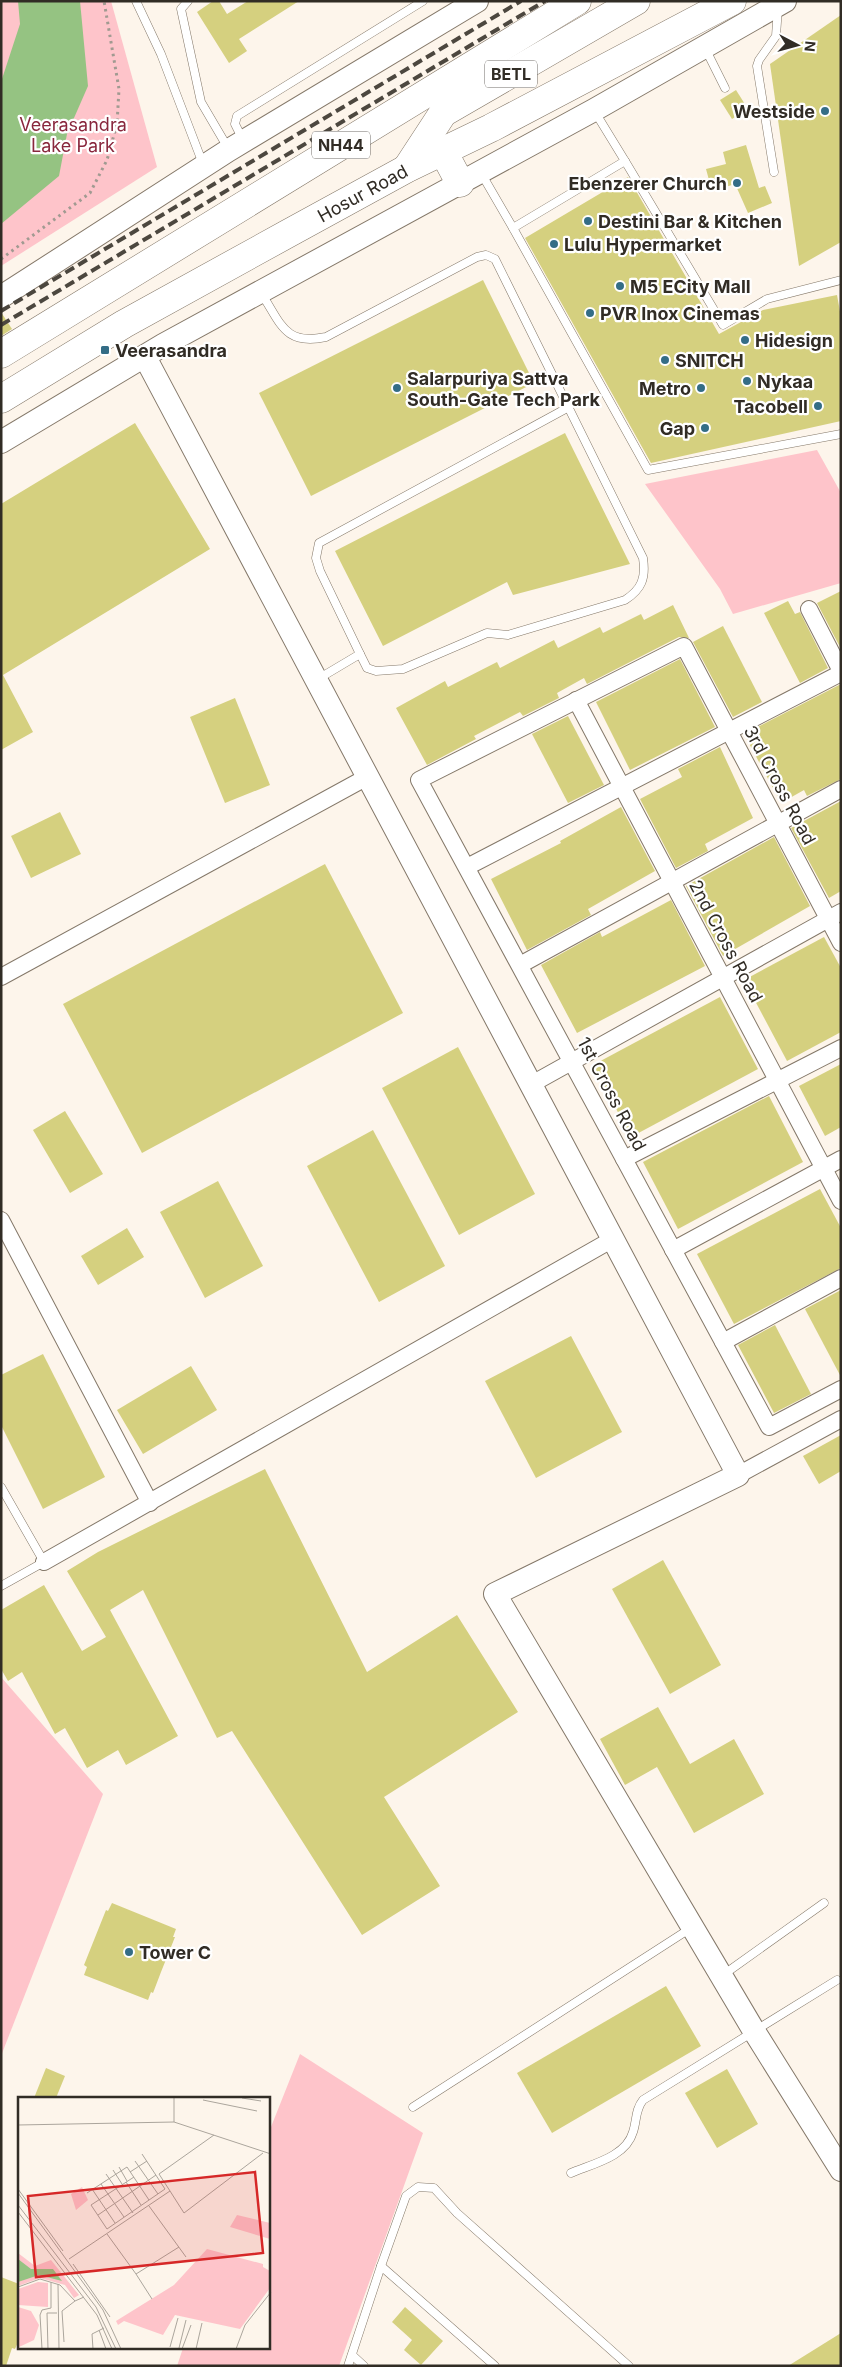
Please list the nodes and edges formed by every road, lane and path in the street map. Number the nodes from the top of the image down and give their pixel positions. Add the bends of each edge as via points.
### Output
1 (104, 1) edge
2 (136, 1) edge
3 (188, 1) edge
4 (423, 1) edge
5 (477, 1) edge
6 (577, 1) edge
7 (636, 1) edge
8 (732, 1) edge
9 (781, 3) edge
10 (704, 46) junction
11 (725, 88) dead end
12 (594, 110) junction
13 (237, 146) junction
14 (443, 151) junction
15 (625, 162) junction
16 (204, 166) junction
17 (406, 169) junction
18 (774, 172) dead end
19 (470, 177) junction
20 (513, 228) junction
21 (1, 259) edge
22 (841, 280) edge
23 (106, 290) junction
24 (260, 291) junction
25 (1, 297) edge
26 (124, 324) junction
27 (1, 354) edge
28 (145, 357) junction
29 (1, 398) edge
30 (569, 407) junction
31 (841, 434) edge
32 (1, 442) edge
33 (809, 609) dead end
34 (835, 647) edge
35 (360, 654) junction
36 (841, 672) edge
37 (317, 679) junction
38 (576, 700) junction
39 (729, 731) junction
40 (369, 776) junction
41 (621, 786) junction
42 (841, 789) edge
43 (778, 824) junction
44 (467, 866) junction
45 (672, 882) junction
46 (834, 916) edge
47 (841, 943) edge
48 (520, 965) junction
49 (1, 977) edge
50 (723, 978) junction
51 (841, 1048) edge
52 (572, 1062) junction
53 (777, 1080) junction
54 (530, 1085) junction
55 (841, 1159) edge
56 (624, 1160) junction
57 (824, 1168) junction
58 (841, 1201) edge
59 (1, 1220) edge
60 (613, 1240) junction
61 (673, 1250) junction
62 (841, 1278) edge
63 (723, 1342) junction
64 (841, 1389) edge
65 (841, 1419) edge
66 (738, 1475) junction
67 (1, 1487) edge
68 (150, 1503) junction
69 (44, 1562) junction
70 (1, 1586) edge
71 (824, 1903) dead end
72 (692, 1927) junction
73 (721, 1976) junction
74 (837, 1980) dead end
75 (754, 2031) junction
76 (413, 2107) dead end
77 (841, 2170) edge
78 (571, 2173) dead end
79 (381, 2266) junction
80 (352, 2355) junction
81 (348, 2366) edge
82 (364, 2366) edge
83 (496, 2366) edge
84 (629, 2366) edge

1 - 21 path via 119,89 117,124 107,160 90,193
2 - 16 lane
3 - 13 lane via 181,9 201,102
4 - 13 lane via 237,116 234,124
5 - 13 street
6 - 23 highway, NH44
7 - 17 highway, BETL via 443,113
8 - 14 highway, Hosur Road
9 - 10 street
9 - 18 lane via 776,36 757,66
10 - 11 lane
10 - 12 street
12 - 15 lane
12 - 19 street
13 - 16 street
14 - 17 highway, Hosur Road
14 - 19 highway
15 - 20 lane
15 - 22 lane via 723,325 767,299
16 - 25 street
17 - 26 highway, Hosur Road
19 - 20 lane
19 - 24 street
20 - 31 lane via 648,470
23 - 26 highway
23 - 27 highway, NH44
24 - 28 street
24 - 30 lane via 285,331 293,337 312,340 326,337 486,255 495,259
26 - 29 highway, Hosur Road
28 - 32 street
28 - 37 street
30 - 35 lane via 319,544 316,558 320,571
30 - 35 lane via 643,558 645,571 642,585 636,593 625,600 508,635 487,633 404,669 376,671 367,668
33 - 34 street
34 - 36 street
35 - 37 lane
36 - 39 street
37 - 40 street
38 - 39 street, 3rd Cross Road via 684,646
38 - 41 street, 2nd Cross Road
38 - 44 street, 1st Cross Road via 420,780
39 - 41 street
39 - 43 street, 3rd Cross Road
40 - 49 street
40 - 54 street
41 - 44 street
41 - 45 street, 2nd Cross Road
42 - 43 street
43 - 45 street
43 - 46 street, 3rd Cross Road
44 - 48 street, 1st Cross Road
45 - 48 street
45 - 50 street, 2nd Cross Road
46 - 47 street, 3rd Cross Road
46 - 50 street
48 - 52 street, 1st Cross Road
50 - 52 street
50 - 53 street, 2nd Cross Road
51 - 53 street
52 - 54 street
52 - 56 street, 1st Cross Road
53 - 56 street
53 - 57 street, 2nd Cross Road
54 - 60 street
55 - 57 street
56 - 61 street, 1st Cross Road
57 - 58 street, 2nd Cross Road
57 - 61 street
59 - 68 street
60 - 66 street
60 - 68 street
61 - 63 street, 1st Cross Road
62 - 63 street
63 - 64 street, 1st Cross Road via 769,1427
65 - 66 street
66 - 72 street via 495,1594
67 - 69 lane
68 - 69 street
69 - 70 lane
71 - 73 lane
72 - 73 street
72 - 76 lane
73 - 75 street
74 - 75 lane
75 - 77 street
75 - 78 lane via 643,2100 637,2107 630,2142 611,2157
79 - 80 lane
79 - 83 lane
79 - 84 lane via 406,2196 418,2187 434,2188 457,2213
80 - 81 lane
80 - 82 lane

